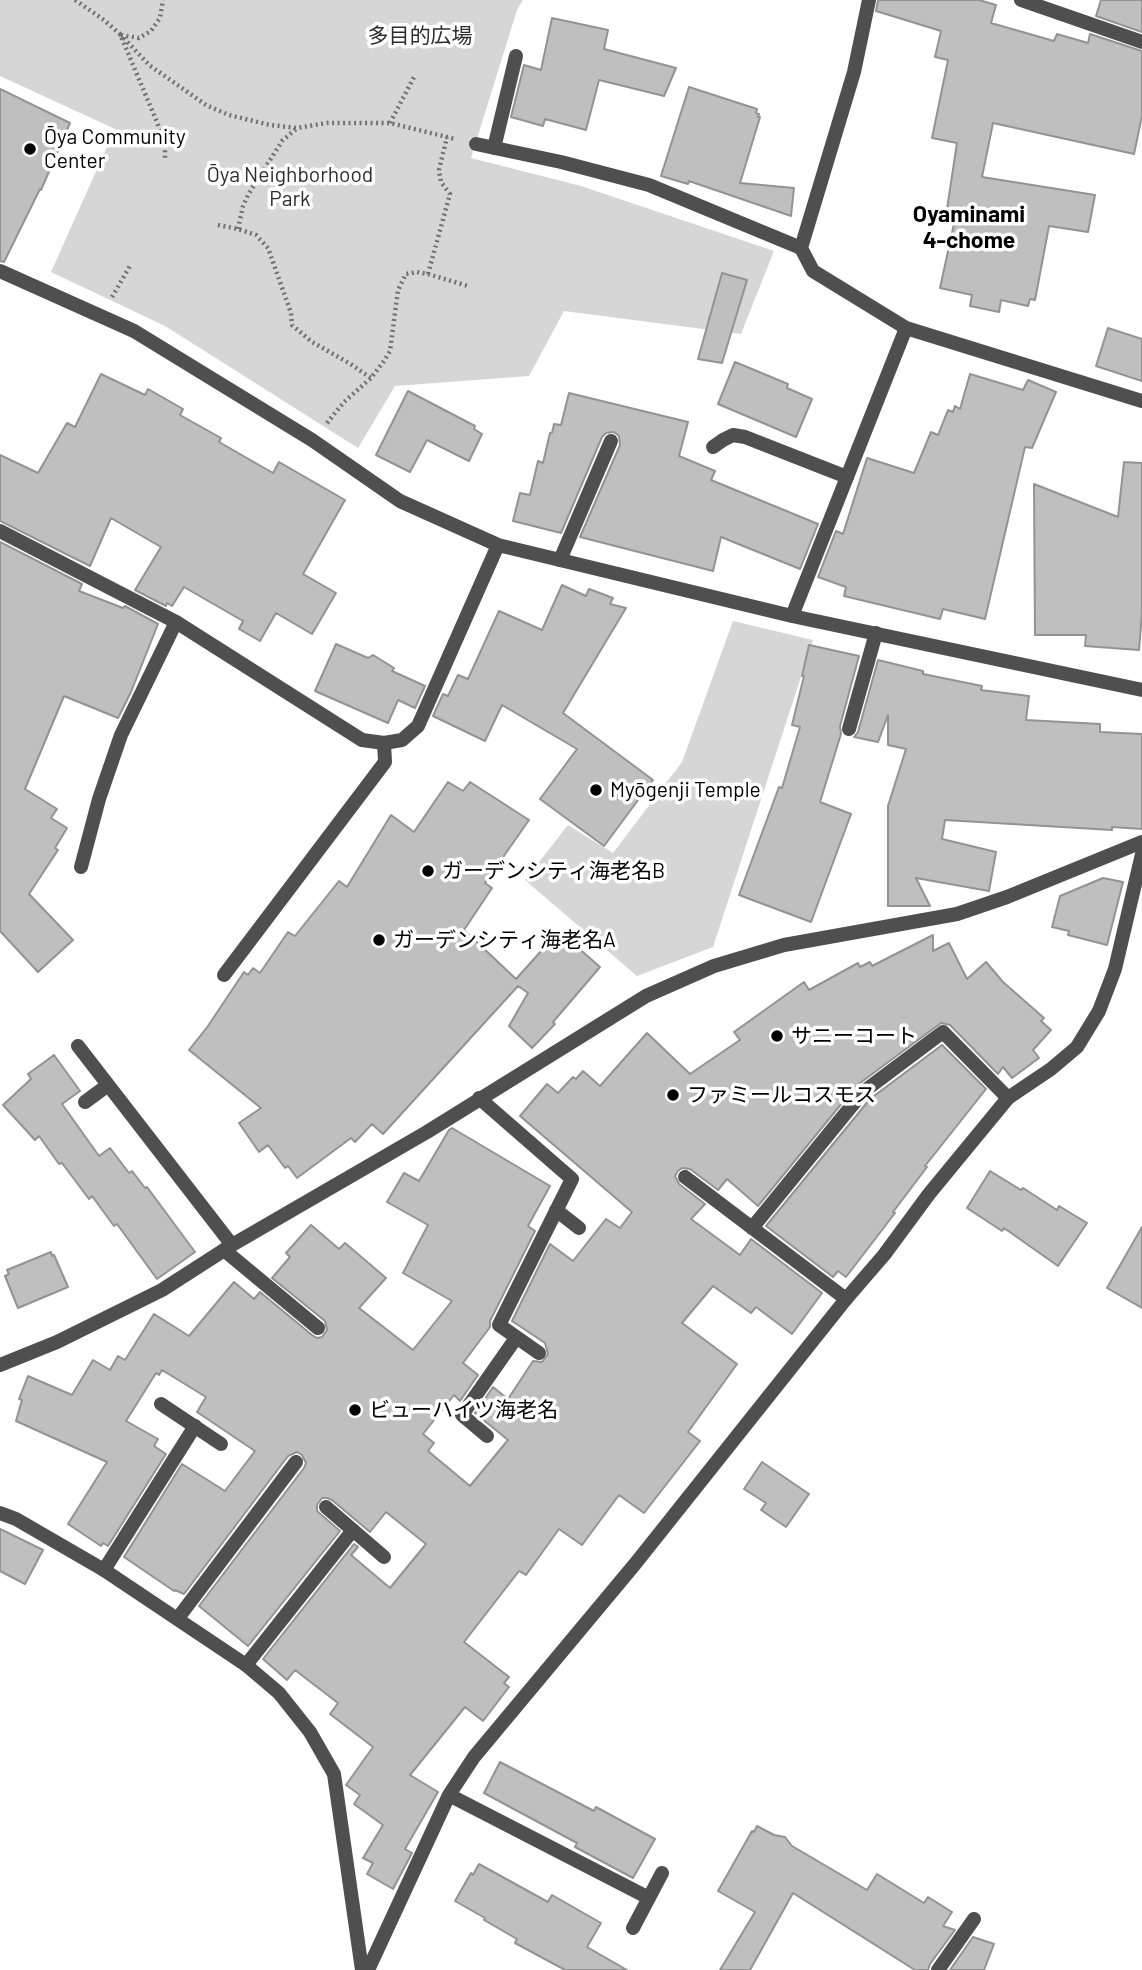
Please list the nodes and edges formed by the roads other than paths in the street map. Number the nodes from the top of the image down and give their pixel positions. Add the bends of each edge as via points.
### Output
1 (869, 0) edge
2 (1022, 0) edge
3 (1142, 42) edge
4 (516, 56) dead end
5 (476, 144) road end
6 (494, 148) junction
7 (801, 248) junction
8 (0, 271) edge
9 (906, 327) junction
10 (1142, 401) edge
11 (611, 441) dead end
12 (713, 447) dead end
13 (847, 477) junction
14 (0, 531) edge
15 (498, 545) junction
16 (560, 560) junction
17 (792, 616) junction
18 (176, 622) junction
19 (876, 633) junction
20 (1142, 690) edge
21 (849, 729) dead end
22 (384, 743) junction
23 (1142, 842) edge
24 (1142, 854) edge
25 (81, 867) dead end
26 (224, 975) dead end
27 (78, 1046) dead end
28 (108, 1085) junction
29 (480, 1098) junction
30 (1008, 1098) junction
31 (85, 1102) dead end
32 (685, 1177) dead end
33 (556, 1210) junction
34 (752, 1227) junction
35 (579, 1228) dead end
36 (228, 1248) junction
37 (846, 1299) junction
38 (318, 1328) dead end
39 (516, 1338) junction
40 (539, 1353) dead end
41 (0, 1365) edge
42 (161, 1404) dead end
43 (195, 1426) junction
44 (487, 1436) dead end
45 (221, 1444) dead end
46 (296, 1462) dead end
47 (326, 1507) dead end
48 (0, 1513) edge
49 (353, 1530) junction
50 (384, 1557) dead end
51 (104, 1570) junction
52 (178, 1618) junction
53 (246, 1665) junction
54 (449, 1795) junction
55 (662, 1873) dead end
56 (649, 1898) junction
57 (974, 1919) dead end
58 (634, 1928) dead end
59 (362, 1970) edge
60 (368, 1970) edge
61 (938, 1970) edge

1 - 7 street via 854,72
2 - 3 street
4 - 6 street
5 - 6 street
6 - 7 street via 649,185
7 - 9 street via 813,271
8 - 15 street via 134,331 312,440 400,501
9 - 10 street
9 - 13 street
11 - 16 street
12 - 13 street via 733,435 745,437
13 - 17 street
14 - 18 street
15 - 16 street
15 - 22 street via 418,726 402,740
16 - 17 street
17 - 19 street
18 - 22 street via 362,740
18 - 25 street via 121,735
19 - 20 street
19 - 21 street
22 - 26 street via 385,762
23 - 29 street via 957,914 784,945 714,966 646,996
24 - 30 street via 1115,969 1099,1011 1077,1046
27 - 28 street
28 - 31 street
28 - 36 street
29 - 33 street via 572,1179
29 - 36 street
30 - 34 street via 943,1032 863,1092
30 - 37 street
32 - 34 street
33 - 35 street
33 - 39 street via 499,1325
34 - 37 street
36 - 38 street
36 - 41 street via 162,1290
37 - 54 street via 635,1564 503,1720
39 - 40 street
39 - 44 street via 462,1415
42 - 43 street
43 - 45 street
43 - 51 street
46 - 52 street
47 - 49 street
48 - 51 street
49 - 50 street
49 - 53 street
51 - 52 street
52 - 53 street
53 - 59 street via 279,1693 310,1732 334,1774
54 - 56 street
54 - 60 street
55 - 56 street
56 - 58 street
57 - 61 street

